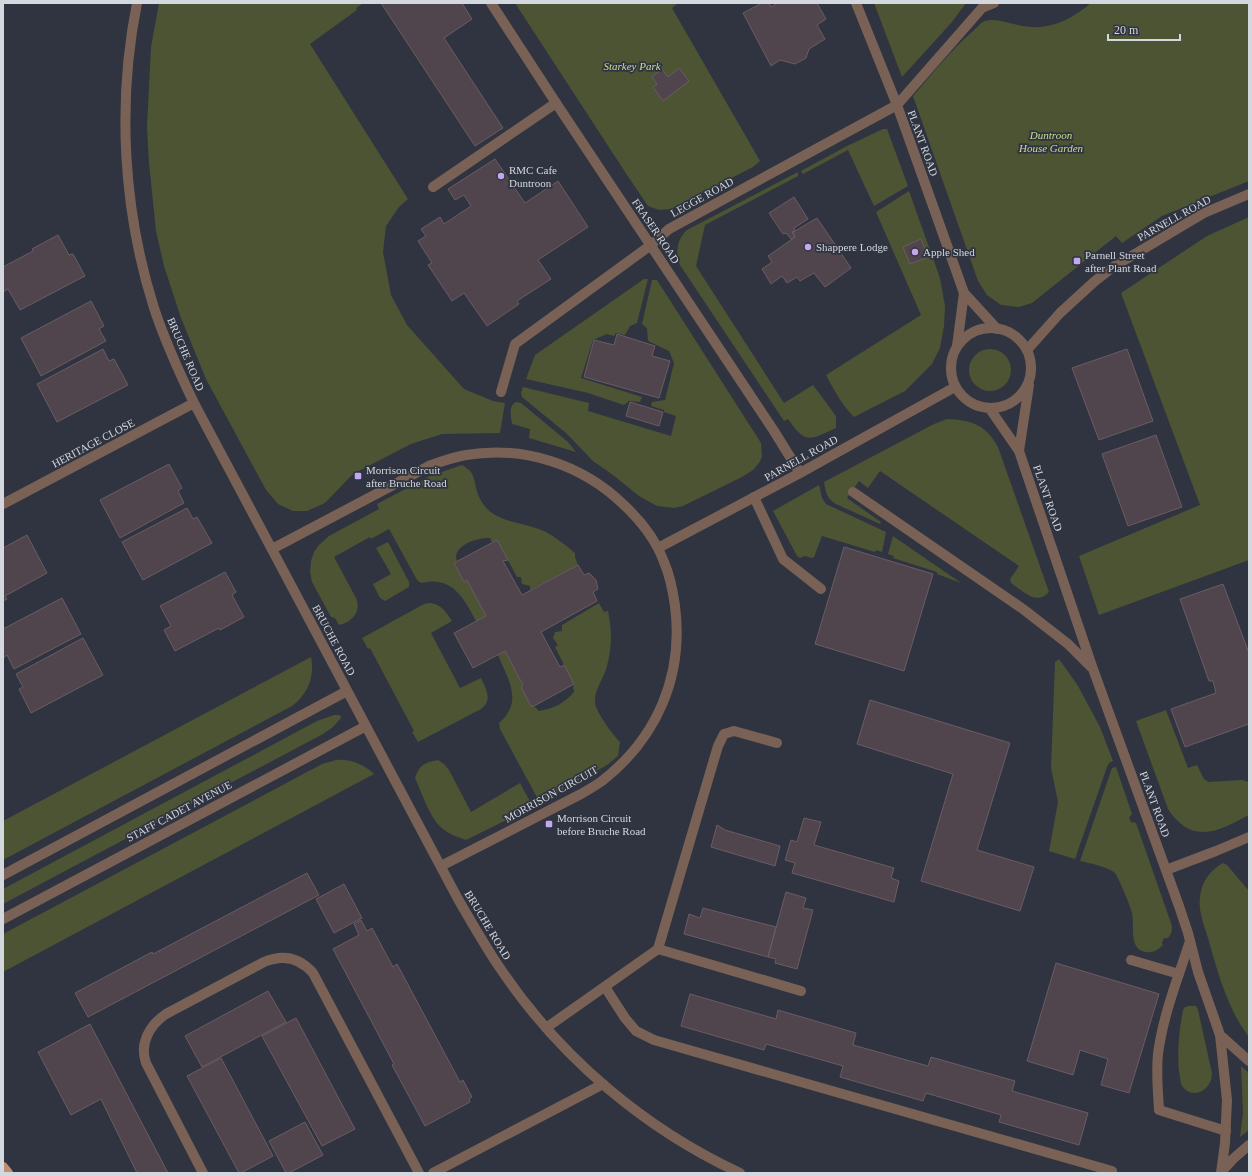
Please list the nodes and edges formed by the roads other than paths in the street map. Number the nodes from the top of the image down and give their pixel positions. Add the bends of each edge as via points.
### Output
1 (137, 3) edge
2 (491, 3) edge
3 (856, 3) edge
4 (994, 3) edge
5 (556, 103) junction
6 (897, 106) junction
7 (433, 187) dead end
8 (1249, 194) edge
9 (651, 245) junction
10 (964, 293) junction
11 (997, 329) junction
12 (957, 346) junction
13 (1027, 350) junction
14 (1030, 377) junction
15 (955, 387) junction
16 (501, 392) dead end
17 (194, 403) junction
18 (990, 409) junction
19 (1019, 451) junction
20 (800, 473) junction
21 (853, 492) dead end
22 (754, 497) junction
23 (3, 504) edge
24 (658, 548) junction
25 (272, 549) junction
26 (821, 589) dead end
27 (1093, 669) junction
28 (347, 692) junction
29 (366, 726) junction
30 (777, 743) dead end
31 (1249, 837) edge
32 (441, 866) junction
33 (1166, 870) junction
34 (3, 875) edge
35 (3, 919) edge
36 (1190, 941) junction
37 (658, 950) junction
38 (1131, 960) dead end
39 (1179, 974) junction
40 (605, 987) junction
41 (801, 991) dead end
42 (546, 1028) junction
43 (1220, 1035) junction
44 (1249, 1061) edge
45 (603, 1084) junction
46 (1226, 1131) junction
47 (1249, 1145) edge
48 (3, 1167) edge
49 (1112, 1171) dead end
50 (1221, 1172) edge
51 (8, 1173) edge
52 (203, 1173) edge
53 (419, 1173) edge
54 (433, 1173) edge
55 (740, 1173) edge

1 - 17 street, BRUCHE ROAD via 126,90 126,150 130,203 139,254 154,308
2 - 5 street, FRASER ROAD
3 - 6 street, PLANT ROAD
4 - 6 street via 982,8
5 - 7 street
5 - 9 street, FRASER ROAD
6 - 9 street, LEGGE ROAD via 669,229
6 - 10 street, PLANT ROAD
8 - 13 street, PARNELL ROAD via 1204,213 1114,267 1060,313
9 - 16 street, LEGGE ROAD via 516,344
9 - 20 street, FRASER ROAD
10 - 11 street, PLANT ROAD
10 - 12 street, PLANT ROAD
11 - 12 street via 978,331 967,336
11 - 13 street via 1010,333
12 - 15 street via 952,359 951,373
13 - 14 street via 1031,363
14 - 18 street via 1018,399
14 - 19 street, PLANT ROAD
15 - 18 street via 964,399 976,406
15 - 20 street, PARNELL ROAD
17 - 23 street, HERITAGE CLOSE
17 - 25 street, BRUCHE ROAD
18 - 19 street, PLANT ROAD
19 - 27 street, PLANT ROAD
20 - 22 street, PARNELL ROAD
21 - 27 street via 1023,609 1068,644
22 - 24 street, PARNELL ROAD
22 - 26 street via 783,559
24 - 25 street, MORRISON CIRCUIT via 629,509 586,476 538,457 497,452 467,455 432,465
24 - 32 street, MORRISON CIRCUIT via 672,590 677,650 670,683 658,714 644,738 626,759 600,782 581,794
25 - 28 street, BRUCHE ROAD
27 - 33 street, PLANT ROAD
28 - 29 street, BRUCHE ROAD
28 - 34 street
29 - 32 street, BRUCHE ROAD
29 - 35 street, STAFF CADET AVENUE
30 - 37 street via 734,731 724,734 718,746
31 - 33 street
32 - 42 street, BRUCHE ROAD via 484,944
33 - 36 street, PLANT ROAD
36 - 39 street
36 - 43 street, PLANT ROAD
37 - 40 street
37 - 41 street
38 - 39 street
39 - 46 street via 1165,1018 1158,1054 1159,1110
40 - 42 street
40 - 49 street via 636,1031 654,1040
42 - 45 street, BRUCHE ROAD
43 - 44 street
43 - 46 street, PLANT ROAD via 1227,1100
45 - 54 street
45 - 55 street, BRUCHE ROAD via 666,1132
46 - 50 street, PLANT ROAD
47 - 50 street
48 - 51 main road
52 - 53 street via 146,1063 145,1039 156,1022 166,1014 264,962 280,957 296,960 313,973

